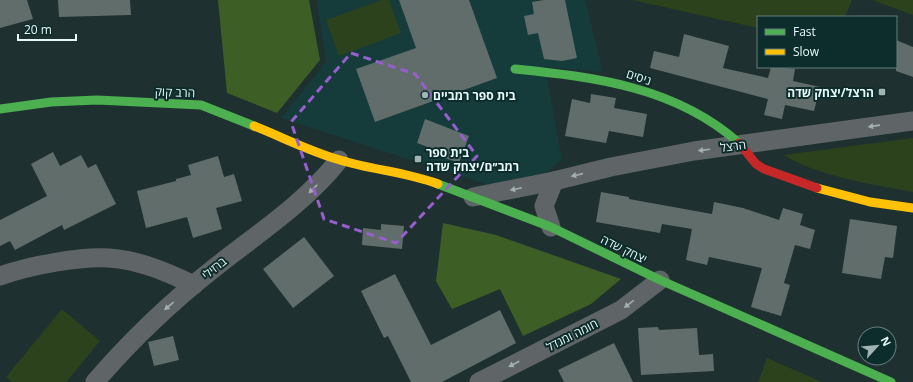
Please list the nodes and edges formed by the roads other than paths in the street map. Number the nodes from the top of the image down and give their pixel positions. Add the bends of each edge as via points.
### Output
1 (515, 69) dead end
2 (0, 109) edge
3 (913, 121) edge
4 (741, 145) junction
5 (339, 160) junction
6 (554, 181) junction
7 (473, 198) junction
8 (913, 208) edge
9 (551, 227) junction
10 (0, 276) edge
11 (660, 280) junction
12 (194, 285) junction
13 (95, 382) edge
14 (479, 382) edge
15 (891, 382) edge

1 - 4 street, ניסים via 569,74 619,83 672,100 710,121
2 - 5 street, הרב קוק via 51,102 97,100 201,105
3 -> 4 street, הרצל
4 -> 6 street, הרצל via 686,152
4 - 8 street, ניסים via 757,165 771,173 833,194
5 - 7 street, יצחק שדה via 420,178
5 -> 12 street, ברזילי via 298,204
6 -> 7 street, הרצל
6 - 9 street via 544,206
7 - 9 street, יצחק שדה
9 - 11 street, יצחק שדה
10 - 12 street via 61,262 109,258 145,265
11 -> 14 street, חומה ומגדל via 621,310
11 - 15 street, יצחק שדה
12 -> 13 street, ברזילי via 154,319

